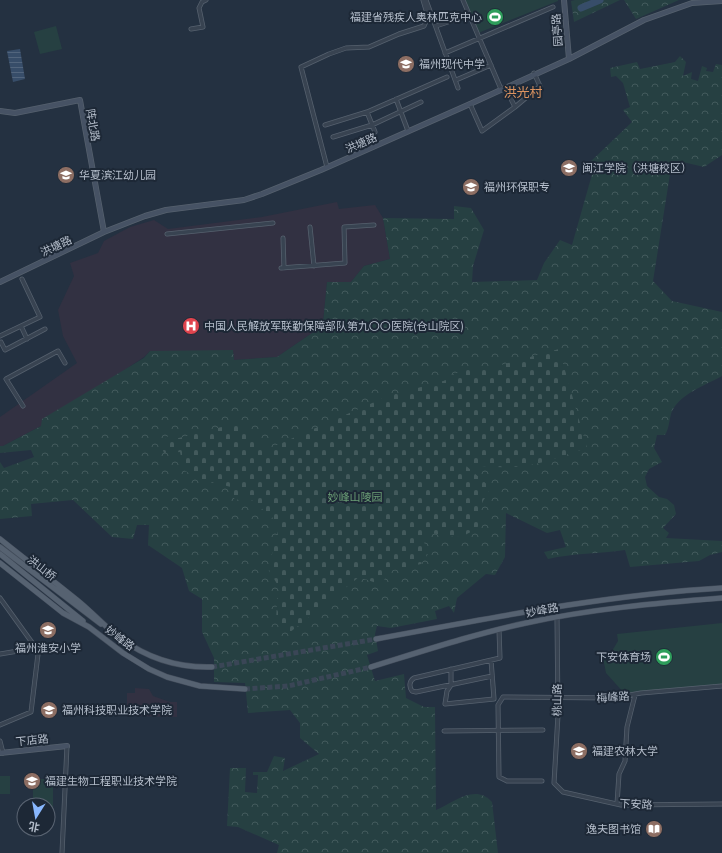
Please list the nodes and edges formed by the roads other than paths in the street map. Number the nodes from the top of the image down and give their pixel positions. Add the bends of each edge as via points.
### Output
1 (206, 0) edge
2 (423, 0) edge
3 (426, 0) edge
4 (463, 0) edge
5 (564, 0) edge
6 (722, 1) edge
7 (692, 2) edge
8 (553, 7) dead end
9 (469, 15) junction
10 (436, 26) junction
11 (191, 29) dead end
12 (479, 38) junction
13 (445, 52) junction
14 (569, 59) junction
15 (491, 65) junction
16 (534, 73) junction
17 (447, 77) dead end
18 (456, 80) junction
19 (458, 88) dead end
20 (503, 88) junction
21 (396, 99) junction
22 (421, 102) dead end
23 (470, 104) junction
24 (515, 106) junction
25 (0, 111) edge
26 (367, 112) junction
27 (401, 112) junction
28 (325, 125) dead end
29 (372, 125) junction
30 (408, 131) junction
31 (375, 132) dead end
32 (333, 137) dead end
33 (327, 167) junction
34 (273, 223) dead end
35 (374, 225) dead end
36 (310, 227) dead end
37 (104, 232) junction
38 (167, 234) dead end
39 (283, 238) dead end
40 (314, 266) junction
41 (22, 279) dead end
42 (0, 282) edge
43 (21, 326) junction
44 (45, 329) dead end
45 (0, 336) edge
46 (27, 339) junction
47 (0, 342) edge
48 (65, 363) dead end
49 (22, 406) dead end
50 (0, 539) edge
51 (0, 547) edge
52 (0, 554) edge
53 (0, 563) edge
54 (722, 588) edge
55 (0, 598) edge
56 (722, 600) edge
57 (557, 617) junction
58 (90, 627) junction
59 (499, 630) junction
60 (119, 638) junction
61 (376, 639) tunnel mouth
62 (36, 648) junction
63 (0, 654) edge
64 (492, 660) junction
65 (212, 666) tunnel mouth
66 (371, 668) tunnel mouth
67 (451, 669) junction
68 (492, 676) junction
69 (452, 685) junction
70 (722, 686) edge
71 (245, 689) tunnel mouth
72 (635, 695) junction
73 (558, 698) junction
74 (0, 725) edge
75 (499, 730) junction
76 (543, 730) dead end
77 (444, 731) dead end
78 (0, 742) edge
79 (67, 746) joint
80 (2, 753) edge
81 (542, 781) dead end
82 (554, 783) joint
83 (617, 804) junction
84 (722, 804) edge
85 (62, 853) edge

1 - 11 street via 199,8 203,27
2 - 33 street via 428,17 424,26 369,46 346,48 301,67
3 - 10 street
4 - 9 street
5 - 14 street, 园亭路
6 - 7 street, 洪塘路
7 - 14 street, 洪塘路 via 644,20
8 - 12 street
9 - 10 street
9 - 12 street
10 - 13 street
12 - 13 street
12 - 15 street
13 - 18 street
14 - 16 street, 洪塘路
15 - 18 street
15 - 20 street
16 - 20 street, 洪塘路
16 - 24 street via 540,86
17 - 21 street
18 - 19 street
20 - 23 street, 洪塘路
20 - 24 street
21 - 26 street
21 - 27 street
22 - 27 street
23 - 24 street via 482,131
23 - 30 street, 洪塘路
25 - 37 street, 阵北路 via 15,113 80,100
26 - 28 street
26 - 29 street
27 - 29 street
27 - 30 street
29 - 31 street
29 - 32 street
30 - 33 street, 洪塘路
33 - 37 street, 洪塘路 via 250,198 159,212
34 - 38 street
35 - 40 street via 344,227 345,263
36 - 40 street
37 - 42 street, 洪塘路
39 - 40 street via 283,268
41 - 43 street via 40,317
43 - 45 street
43 - 46 street
44 - 46 street
46 - 47 street via 5,350
48 - 49 street via 58,351 6,379
50 - 60 main road, 妙峰路 via 83,604
51 - 60 main road, 洪山桥
52 - 58 main road
53 - 58 main road, 妙峰路 via 63,613
54 - 61 main road, 妙峰路 via 670,591 599,600
55 - 62 street
56 - 57 main road, 妙峰路 via 630,606
57 - 59 main road, 妙峰路
57 - 73 street, 桃山路
58 - 71 main road, 妙峰路 via 130,658 167,677 208,687
59 - 64 street via 500,658
59 - 66 main road, 妙峰路
60 - 65 main road, 妙峰路 via 156,658 189,666
62 - 63 street
62 - 74 street via 38,654 31,712
64 - 67 street
64 - 68 street
67 - 69 street
67 - 69 street via 414,678 410,684 414,692
68 - 69 street
68 - 69 street via 494,699 445,704 447,691
70 - 72 street, 梅峰路
72 - 73 street, 梅峰路 via 613,698
72 - 83 street via 627,727 626,759 619,774
73 - 75 street, 梅峰路 via 503,697 498,705
73 - 82 street, 桃山路
75 - 76 street
75 - 77 street
75 - 81 street via 500,778 505,781
78 - 80 street
79 - 80 street, 下店路
79 - 85 street
82 - 83 street, 下安路 via 563,792
83 - 84 street, 下安路

